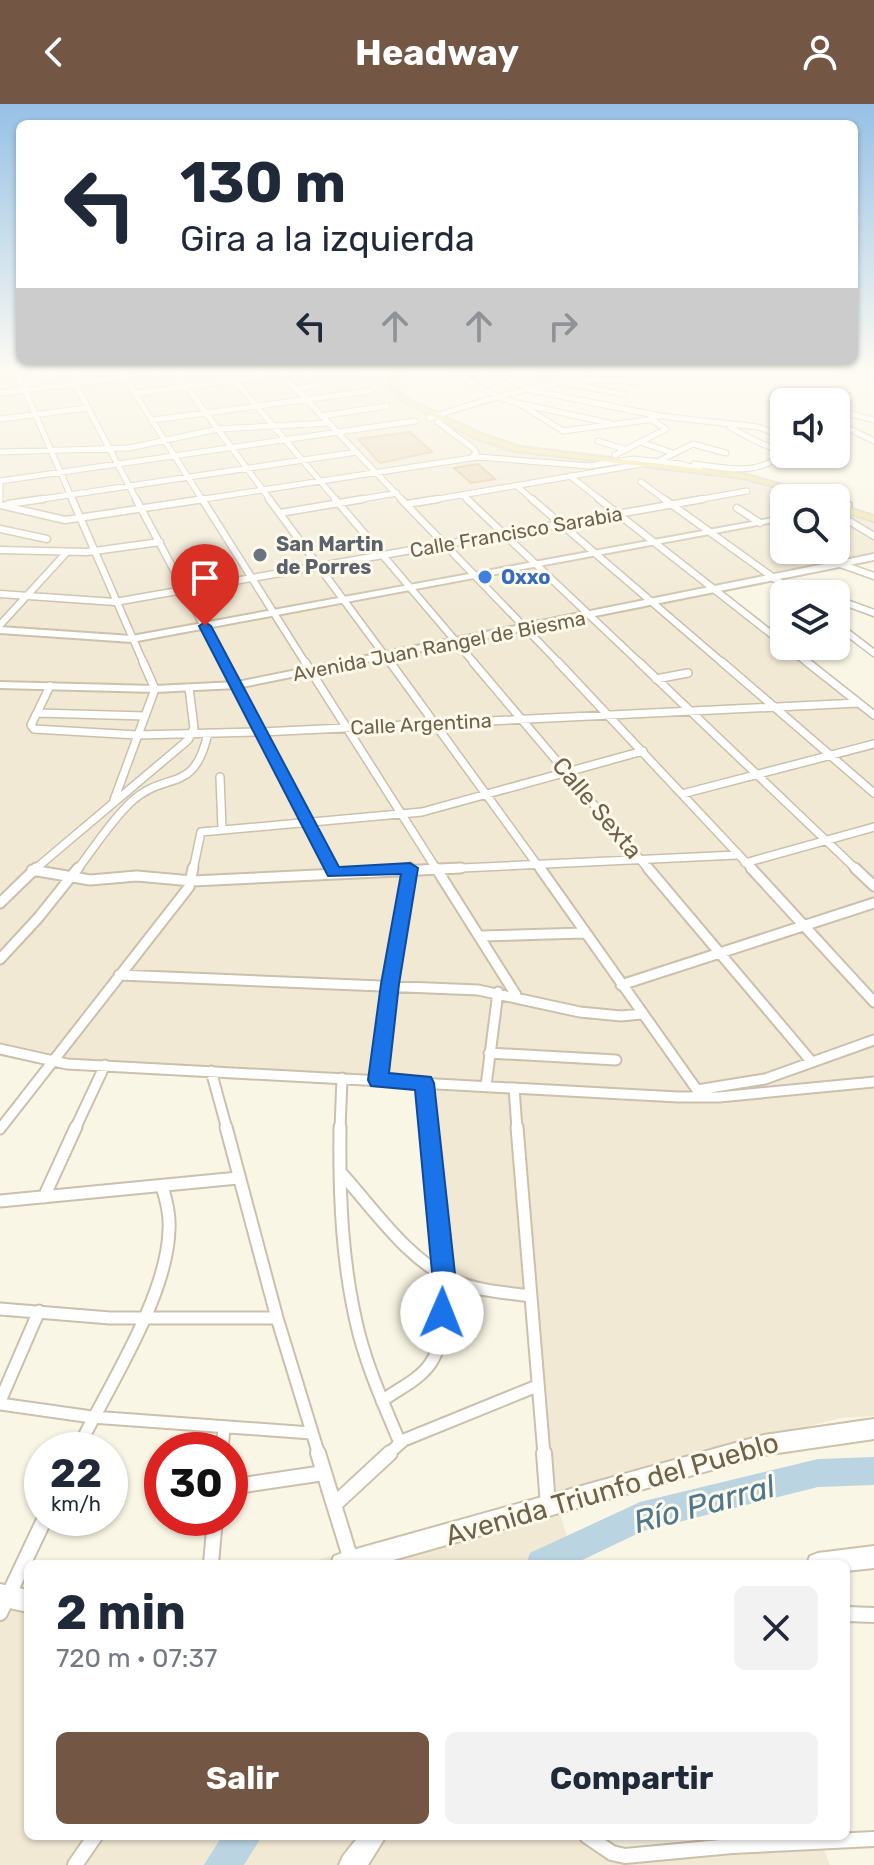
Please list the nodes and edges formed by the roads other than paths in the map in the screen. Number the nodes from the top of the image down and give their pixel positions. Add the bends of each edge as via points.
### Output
1 (53, 452) edge
2 (113, 452) edge
3 (174, 452) edge
4 (203, 452) edge
5 (235, 452) edge
6 (295, 452) edge
7 (356, 452) edge
8 (357, 452) edge
9 (476, 452) edge
10 (540, 452) edge
11 (549, 452) edge
12 (621, 452) edge
13 (723, 452) edge
14 (673, 453) edge
15 (177, 456) junction
16 (472, 457) junction
17 (613, 459) junction
18 (302, 460) junction
19 (658, 461) junction
20 (770, 461) edge
21 (119, 464) junction
22 (642, 464) junction
23 (632, 466) junction
24 (247, 468) junction
25 (702, 468) junction
26 (376, 472) junction
27 (59, 473) junction
28 (570, 476) junction
29 (189, 477) junction
30 (0, 481) edge
31 (319, 481) junction
32 (641, 482) dead end
33 (781, 484) edge
34 (130, 486) junction
35 (517, 486) junction
36 (770, 486) edge
37 (263, 490) junction
38 (747, 491) dead end
39 (397, 493) junction
40 (69, 495) junction
41 (463, 495) junction
42 (203, 499) junction
43 (0, 503) edge
44 (338, 503) junction
45 (407, 504) junction
46 (672, 504) junction
47 (737, 508) dead end
48 (142, 509) junction
49 (850, 510) edge
50 (280, 513) junction
51 (618, 514) junction
52 (850, 516) edge
53 (874, 516) edge
54 (79, 519) junction
55 (770, 521) edge
56 (760, 523) junction
57 (563, 524) junction
58 (0, 529) edge
59 (710, 531) junction
60 (504, 534) junction
61 (874, 536) edge
62 (47, 539) dead end
63 (160, 542) junction
64 (654, 542) junction
65 (444, 545) junction
66 (2, 552) edge
67 (67, 552) junction
68 (94, 552) junction
69 (596, 553) junction
70 (383, 555) junction
71 (874, 557) edge
72 (850, 562) edge
73 (536, 564) junction
74 (840, 564) joint
75 (319, 566) junction
76 (474, 576) junction
77 (874, 576) edge
78 (774, 577) junction
79 (254, 578) junction
80 (778, 580) edge
81 (410, 587) junction
82 (186, 590) junction
83 (714, 590) junction
84 (0, 594) edge
85 (26, 597) junction
86 (343, 599) junction
87 (115, 602) junction
88 (654, 602) junction
89 (850, 604) edge
90 (274, 613) junction
91 (874, 613) edge
92 (589, 616) junction
93 (205, 626) junction
94 (0, 628) edge
95 (524, 628) junction
96 (770, 633) edge
97 (850, 635) edge
98 (132, 639) junction
99 (456, 642) junction
100 (874, 653) edge
101 (386, 656) junction
102 (804, 660) edge
103 (312, 671) junction
104 (688, 673) dead end
105 (656, 679) junction
106 (0, 685) edge
107 (237, 685) junction
108 (50, 686) junction
109 (189, 688) junction
110 (155, 689) junction
111 (858, 703) junction
112 (774, 707) junction
113 (690, 711) junction
114 (37, 713) junction
115 (608, 714) junction
116 (874, 715) edge
117 (145, 716) junction
118 (521, 719) junction
119 (434, 722) junction
120 (348, 728) junction
121 (261, 732) junction
122 (208, 733) junction
123 (192, 734) junction
124 (137, 735) junction
125 (874, 744) edge
126 (643, 751) junction
127 (831, 756) junction
128 (567, 772) junction
129 (757, 775) junction
130 (220, 777) dead end
131 (130, 788) junction
132 (145, 793) junction
133 (874, 793) edge
134 (682, 794) junction
135 (488, 795) junction
136 (114, 800) junction
137 (405, 815) junction
138 (309, 821) junction
139 (874, 827) edge
140 (222, 828) junction
141 (826, 840) junction
142 (737, 855) junction
143 (640, 858) junction
144 (745, 863) junction
145 (537, 864) junction
146 (437, 867) junction
147 (410, 868) junction
148 (32, 870) junction
149 (334, 872) junction
150 (71, 878) junction
151 (192, 881) junction
152 (874, 886) edge
153 (0, 903) edge
154 (874, 903) edge
155 (803, 925) junction
156 (584, 933) junction
157 (481, 936) junction
158 (721, 953) junction
159 (0, 959) edge
160 (119, 975) junction
161 (390, 984) junction
162 (621, 985) junction
163 (498, 992) junction
164 (516, 995) junction
165 (874, 1002) edge
166 (641, 1014) junction
167 (874, 1040) edge
168 (0, 1049) edge
169 (489, 1053) junction
170 (616, 1060) dead end
171 (811, 1061) junction
172 (52, 1062) junction
173 (105, 1065) junction
174 (211, 1071) junction
175 (342, 1078) junction
176 (378, 1080) junction
177 (874, 1082) edge
178 (424, 1083) junction
179 (486, 1086) junction
180 (514, 1088) junction
181 (700, 1094) junction
182 (5, 1116) edge
183 (0, 1129) edge
184 (341, 1173) junction
185 (238, 1178) junction
186 (162, 1186) junction
187 (44, 1197) junction
188 (0, 1201) edge
189 (443, 1274) junction
190 (529, 1296) junction
191 (0, 1309) edge
192 (39, 1311) junction
193 (142, 1318) junction
194 (277, 1318) junction
195 (537, 1386) junction
196 (382, 1401) junction
197 (0, 1403) edge
198 (92, 1417) junction
199 (224, 1427) junction
200 (874, 1429) edge
201 (85, 1432) edge
202 (224, 1432) edge
203 (311, 1433) junction
204 (400, 1443) junction
205 (324, 1473) junction
206 (248, 1484) edge
207 (335, 1504) junction
208 (548, 1506) junction
209 (37, 1536) edge
210 (213, 1536) edge
211 (403, 1556) edge
212 (874, 1557) edge
213 (27, 1560) edge
214 (211, 1560) edge
215 (346, 1560) edge
216 (371, 1560) edge
217 (850, 1560) edge
218 (24, 1567) edge
219 (9, 1602) edge
220 (850, 1614) edge
221 (874, 1615) edge
222 (874, 1839) edge
223 (92, 1840) edge
224 (371, 1840) edge
225 (593, 1840) edge
226 (75, 1865) edge
227 (352, 1865) edge

1 - 27 street
2 - 21 street
3 - 15 street
4 - 15 street
5 - 24 street
6 - 18 street, Calle Sexta
7 - 18 street
8 - 26 street
9 - 16 street
10 - 17 main road
11 - 17 main road
12 - 17 street
13 - 25 street
14 - 19 street
15 - 21 street
15 - 29 street
16 - 17 street via 581,465
16 - 26 street
17 - 19 street
17 - 22 main road
17 - 23 main road
18 - 24 street
18 - 31 street, Calle Sexta
19 - 25 street
20 - 25 street via 750,471
21 - 27 street
21 - 34 street
22 - 23 street
22 - 25 main road
23 - 28 street
23 - 36 main road
24 - 29 street
24 - 37 street
25 - 33 main road
26 - 31 street
26 - 39 street
27 - 30 street
27 - 40 street
28 - 35 street
28 - 51 street
29 - 34 street
29 - 42 street
30 - 43 street
31 - 37 street
31 - 44 street, Calle Sexta
32 - 46 street
34 - 40 street
34 - 48 street
35 - 41 street
35 - 57 street
37 - 42 street
37 - 50 street
38 - 46 street, Calle Francisco Sarabia
39 - 44 street
39 - 45 street
40 - 43 street
40 - 54 street
41 - 45 street
41 - 60 street
42 - 48 street
42 - 79 street
43 - 54 street via 57,520
44 - 50 street
44 - 70 street, Calle Sexta
45 - 65 street
46 - 51 street, Calle Francisco Sarabia
46 - 59 street
47 - 56 street
48 - 54 street
48 - 63 street
49 - 53 main road
50 - 75 street
51 - 57 street, Calle Francisco Sarabia
51 - 64 street
52 - 61 street
54 - 68 street
55 - 56 street
56 - 59 street
57 - 60 street, Calle Francisco Sarabia
57 - 69 street
58 - 62 street
59 - 64 street
59 - 78 street
60 - 65 street, Calle Francisco Sarabia
60 - 73 street
63 - 68 street
63 - 82 street
64 - 69 street
64 - 83 street
65 - 70 street, Calle Francisco Sarabia
65 - 76 street
66 - 67 street
67 - 68 street
67 - 85 street
68 - 87 street
69 - 73 street
69 - 88 street
70 - 75 street, Calle Francisco Sarabia
70 - 81 street, Calle Sexta
71 - 72 street, Avenida Juan Rangel de Biesma
73 - 76 street
73 - 92 street
74 - 77 street
74 - 78 street, Avenida Juan Rangel de Biesma
75 - 79 street, Calle Francisco Sarabia
75 - 86 street
76 - 81 street
76 - 95 street
78 - 80 street
78 - 83 street, Avenida Juan Rangel de Biesma
79 - 82 street, Calle Francisco Sarabia
79 - 90 street
81 - 86 street
81 - 99 street, Calle Sexta
82 - 87 street, Calle Francisco Sarabia
82 - 93 street
83 - 88 street, Avenida Juan Rangel de Biesma
83 - 96 street
84 - 85 street, Calle Francisco Sarabia
85 - 87 street, Calle Francisco Sarabia
85 - 94 street
86 - 90 street
86 - 101 street
87 - 98 street
88 - 92 street, Avenida Juan Rangel de Biesma
88 - 112 street
89 - 91 street
90 - 93 street
90 - 103 street
92 - 95 street, Avenida Juan Rangel de Biesma
92 - 105 street
93 - 98 street
93 - 107 street
94 - 98 street
95 - 99 street, Avenida Juan Rangel de Biesma
95 - 115 street
97 - 100 street
98 - 110 street
99 - 101 street, Avenida Juan Rangel de Biesma
99 - 118 street, Calle Sexta
101 - 103 street, Avenida Juan Rangel de Biesma
101 - 119 street
102 - 111 street
103 - 107 street, Avenida Juan Rangel de Biesma
103 - 120 street
104 - 105 street
105 - 113 street
106 - 108 street, Avenida Juan Rangel de Biesma
107 - 109 street, Avenida Juan Rangel de Biesma
107 - 121 street
108 - 110 street, Avenida Juan Rangel de Biesma
108 - 114 street
109 - 110 street, Avenida Juan Rangel de Biesma
109 - 123 street
110 - 117 street
111 - 112 street, Calle Argentina
111 - 116 street
112 - 113 street, Calle Argentina
112 - 127 street
113 - 115 street, Calle Argentina
113 - 129 street
114 - 117 street
114 - 124 street, Calle Argentina via 31,726 37,730
115 - 118 street, Calle Argentina
115 - 126 street
117 - 124 street
118 - 119 street, Calle Argentina
118 - 128 street, Calle Sexta
119 - 120 street, Calle Argentina
119 - 135 street
120 - 121 street, Calle Argentina
120 - 137 street
121 - 122 street, Calle Argentina
121 - 138 street
122 - 123 street, Calle Argentina
122 - 132 street via 195,769
123 - 124 street, Calle Argentina
123 - 131 street
124 - 136 street
125 - 127 street
126 - 128 street
126 - 134 street
127 - 129 street
127 - 133 street
128 - 135 street
128 - 143 street, Calle Sexta
129 - 134 street
129 - 141 street
130 - 140 street
131 - 132 street
131 - 136 street
132 - 150 street via 131,801
134 - 142 street
135 - 137 street
135 - 145 street
136 - 148 street
137 - 138 street
137 - 146 street
138 - 140 street
138 - 149 street
139 - 141 street
140 - 151 street via 200,833
141 - 144 street
141 - 152 street
142 - 143 street
142 - 144 street
143 - 145 street
143 - 158 street, Calle Sexta
144 - 155 street
145 - 146 street
145 - 156 street
146 - 147 street
146 - 157 street
147 - 149 street
147 - 161 street
148 - 150 street
148 - 153 street
149 - 151 street
150 - 151 street
150 - 159 street
151 - 160 street
154 - 155 street
155 - 158 street
155 - 165 street
156 - 157 street
156 - 162 street
157 - 164 street
158 - 162 street
158 - 171 street, Calle Sexta
160 - 161 street
160 - 172 street
161 - 163 street
161 - 176 street
162 - 166 street
163 - 164 street
163 - 169 street
164 - 166 street via 598,1017
166 - 181 street
167 - 171 street
168 - 172 street
169 - 170 street
169 - 179 street
171 - 181 street
172 - 173 street
172 - 182 street
173 - 174 street
173 - 187 street
174 - 175 street
174 - 185 street
175 - 176 street
175 - 184 street
176 - 178 street
177 - 181 street
178 - 179 street
178 - 189 street
179 - 180 street
180 - 181 street
180 - 190 street
182 - 183 street
184 - 189 street
184 - 196 street via 348,1285
185 - 186 street
185 - 194 street
186 - 187 street
186 - 193 street via 169,1216 168,1250
187 - 188 street
189 - 190 street via 462,1283
189 - 196 street via 435,1356
190 - 195 street
191 - 192 street
192 - 193 street
192 - 197 street
193 - 194 street
193 - 198 street
194 - 203 street
195 - 204 street
195 - 208 street
196 - 204 street
197 - 198 street
198 - 199 street
198 - 201 street
199 - 202 street
199 - 203 street
200 - 208 street, Avenida Triunfo del Pueblo via 764,1445
203 - 205 street
204 - 207 street
205 - 206 street
205 - 207 street
207 - 215 street
208 - 211 street, Avenida Triunfo del Pueblo
209 - 213 street
210 - 214 street
211 - 216 street, Avenida Triunfo del Pueblo
212 - 217 street
218 - 219 street
220 - 221 street
222 - 225 street via 625,1856
223 - 226 street
224 - 227 street

